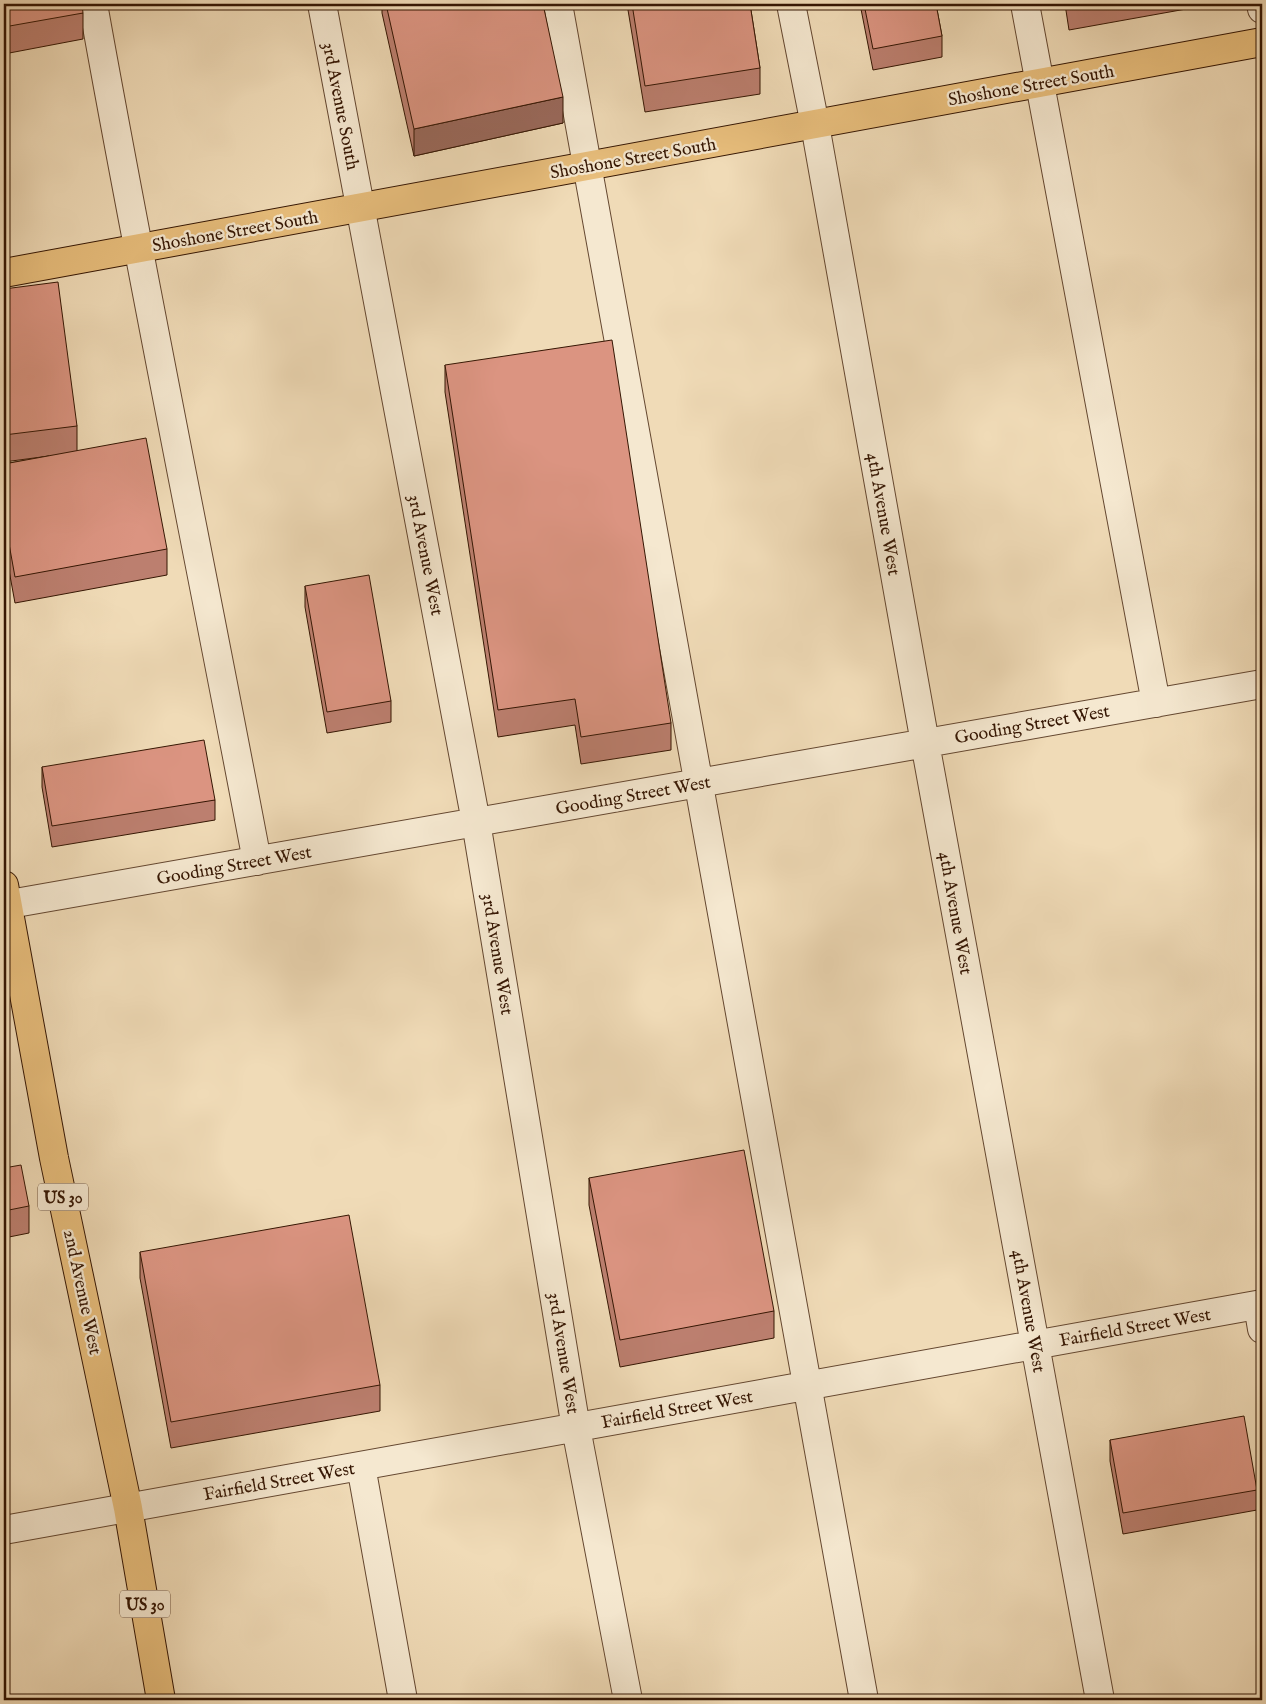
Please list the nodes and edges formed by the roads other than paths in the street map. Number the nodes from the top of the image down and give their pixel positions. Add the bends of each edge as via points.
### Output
1 (93, 4) edge
2 (322, 4) edge
3 (558, 4) edge
4 (791, 4) edge
5 (1025, 4) edge
6 (1261, 4) edge
7 (1262, 9) edge
8 (1262, 42) edge
9 (1040, 83) junction
10 (815, 125) junction
11 (588, 166) junction
12 (360, 208) junction
13 (137, 249) junction
14 (4, 274) edge
15 (1262, 684) edge
16 (1156, 702) junction
17 (925, 743) junction
18 (698, 783) junction
19 (476, 822) junction
20 (257, 861) junction
21 (5, 898) edge
22 (1261, 1312) edge
23 (1035, 1345) junction
24 (807, 1386) junction
25 (576, 1428) junction
26 (361, 1466) junction
27 (128, 1508) junction
28 (4, 1530) edge
29 (161, 1700) edge
30 (403, 1700) edge
31 (628, 1700) edge
32 (864, 1700) edge
33 (1100, 1700) edge

1 - 13 street
2 - 12 street, 3rd Avenue South
3 - 11 street
4 - 10 street, 4th Avenue West
5 - 9 street
6 - 7 street
8 - 9 main road, Shoshone Street South
9 - 10 main road, Shoshone Street South
9 - 16 street
10 - 11 main road, Shoshone Street South
10 - 17 street, 4th Avenue West
11 - 12 main road, Shoshone Street South
11 - 18 street
12 - 13 main road, Shoshone Street South
12 - 19 street, 3rd Avenue West
13 - 14 main road, Shoshone Street South
13 - 20 street via 196,534
15 - 16 street, Gooding Street West
16 - 17 street, Gooding Street West
17 - 18 street, Gooding Street West
17 - 23 street, 4th Avenue West
18 - 19 street, Gooding Street West
18 - 24 street
19 - 20 street, Gooding Street West
19 - 25 street, 3rd Avenue West
20 - 21 street, Gooding Street West
21 - 27 main road, 2nd Avenue West / US 30 via 54,1158
22 - 23 street, Fairfield Street West
23 - 24 street, Fairfield Street West
23 - 33 street, 4th Avenue West
24 - 25 street, Fairfield Street West
24 - 32 street
25 - 26 street, Fairfield Street West
25 - 31 street, 3rd Avenue West
26 - 27 street, Fairfield Street West
26 - 30 street
27 - 28 street, Fairfield Street West
27 - 29 main road, 2nd Avenue West / US 30

